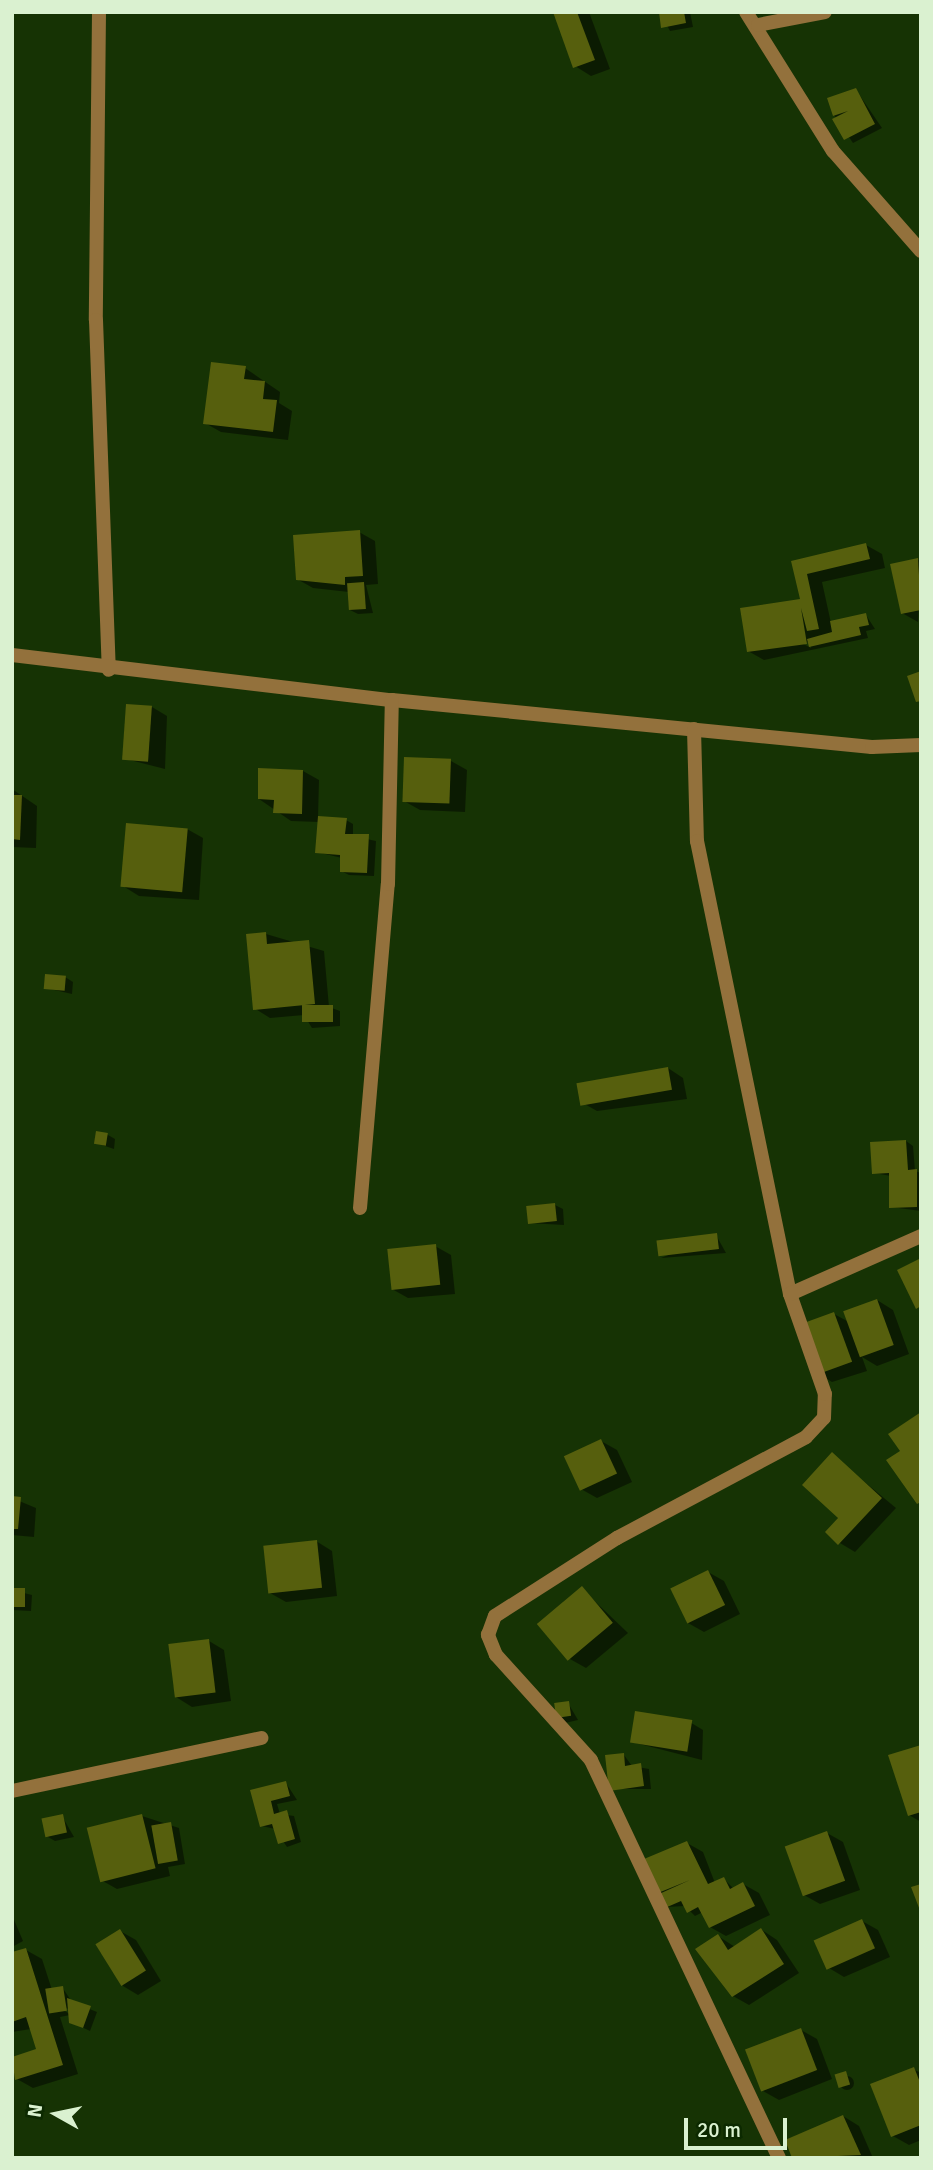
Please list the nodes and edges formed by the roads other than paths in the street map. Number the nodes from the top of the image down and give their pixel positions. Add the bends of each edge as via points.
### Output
1 (99, 12) edge
2 (746, 12) edge
3 (825, 12) edge
4 (758, 25) junction
5 (921, 251) edge
6 (12, 655) edge
7 (109, 670) junction
8 (392, 700) junction
9 (694, 729) junction
10 (921, 745) edge
11 (360, 1208) dead end
12 (921, 1236) edge
13 (790, 1294) junction
14 (261, 1738) dead end
15 (12, 1791) edge
16 (779, 2158) edge

1 - 7 street via 96,320
2 - 4 street
3 - 4 street
4 - 5 street via 833,151
6 - 7 street
7 - 8 street
8 - 9 street
8 - 11 street via 388,884
9 - 10 street via 872,747
9 - 13 street via 697,841
12 - 13 street
13 - 16 street via 825,1394 824,1418 806,1437 617,1538 495,1616 488,1635 496,1655 590,1760
14 - 15 street

